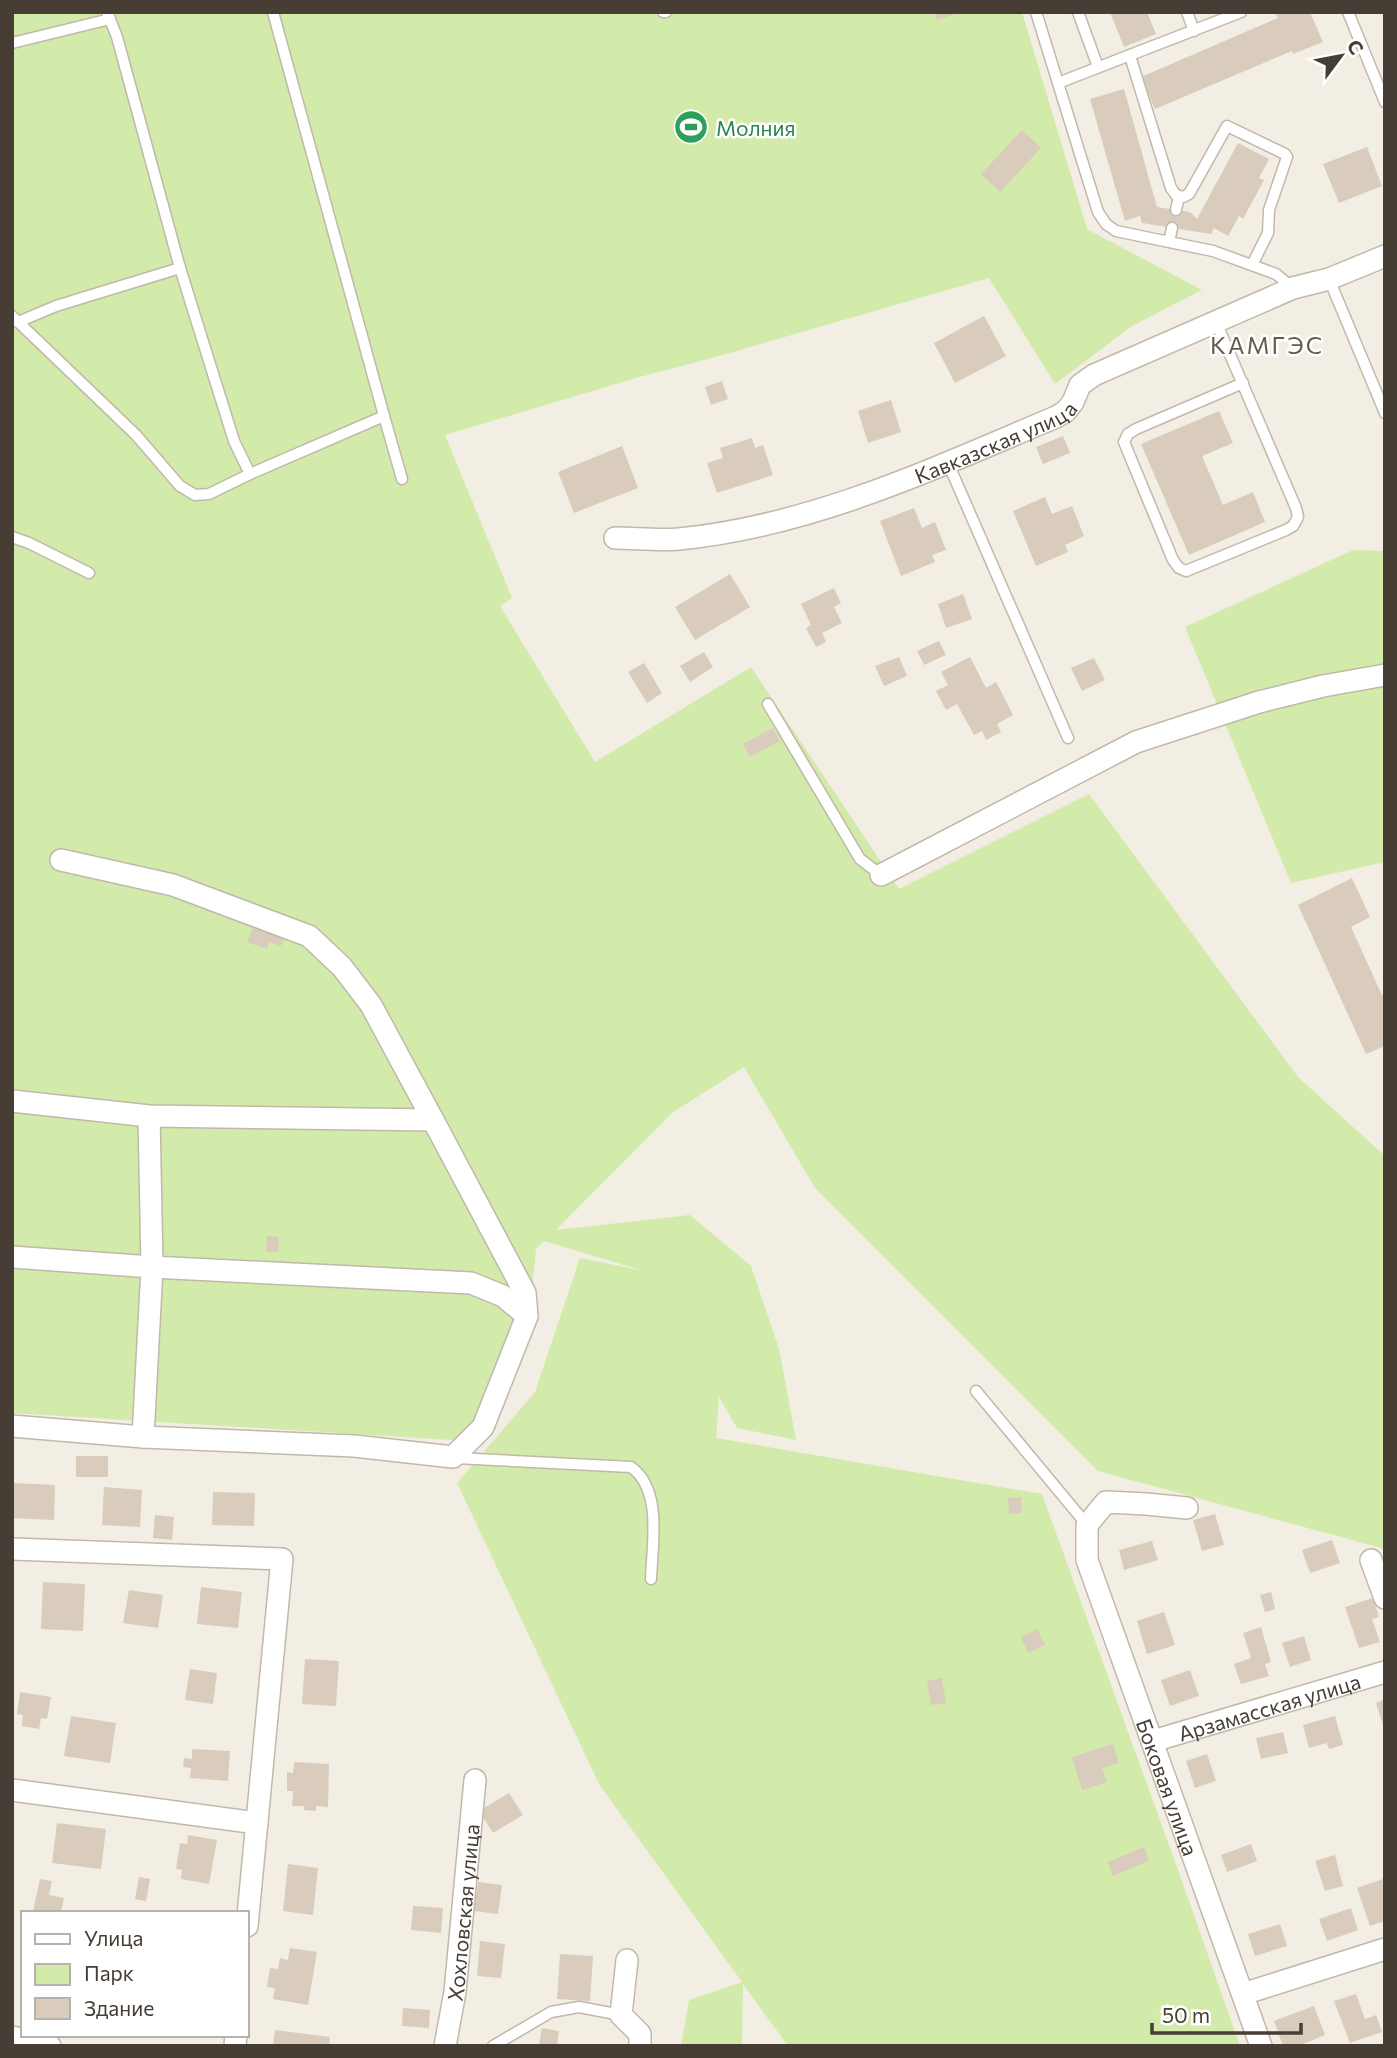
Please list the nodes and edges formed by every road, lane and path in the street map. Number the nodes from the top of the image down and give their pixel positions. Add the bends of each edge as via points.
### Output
1 (272, 12) edge
2 (1036, 12) edge
3 (1078, 12) edge
4 (1187, 12) edge
5 (1241, 12) edge
6 (1348, 12) edge
7 (109, 16) edge
8 (1194, 31) junction
9 (12, 43) edge
10 (1130, 56) junction
11 (1098, 67) junction
12 (1058, 83) junction
13 (1385, 102) edge
14 (1180, 195) junction
15 (1176, 210) dead end
16 (1172, 228) dead end
17 (1170, 242) junction
18 (1385, 256) edge
19 (1252, 265) junction
20 (180, 268) junction
21 (1329, 279) junction
22 (1293, 288) junction
23 (15, 319) edge
24 (1216, 322) junction
25 (1243, 383) junction
26 (1385, 413) edge
27 (384, 416) junction
28 (948, 463) junction
29 (250, 474) junction
30 (402, 479) dead end
31 (12, 537) edge
32 (615, 538) dead end
33 (89, 573) dead end
34 (1385, 675) edge
35 (768, 704) dead end
36 (1068, 738) dead end
37 (61, 860) dead end
38 (881, 875) joint
39 (12, 1101) edge
40 (149, 1116) junction
41 (433, 1120) junction
42 (12, 1257) edge
43 (152, 1267) junction
44 (527, 1317) junction
45 (976, 1391) dead end
46 (12, 1426) edge
47 (143, 1437) junction
48 (453, 1457) junction
49 (1187, 1508) dead end
50 (1087, 1525) junction
51 (12, 1549) edge
52 (1371, 1560) dead end
53 (652, 1580) dead end
54 (1385, 1598) edge
55 (1385, 1672) edge
56 (1153, 1741) junction
57 (475, 1780) dead end
58 (12, 1790) edge
59 (257, 1823) junction
60 (248, 1916) edge
61 (1385, 1949) edge
62 (627, 1960) dead end
63 (1243, 1994) junction
64 (621, 2015) junction
65 (12, 2037) edge
66 (50, 2046) edge
67 (445, 2046) edge
68 (493, 2046) edge
69 (640, 2046) edge
70 (1261, 2046) edge

1 - 27 lane
2 - 12 lane
3 - 11 lane
4 - 8 lane
5 - 8 lane
6 - 13 lane
7 - 9 lane
7 - 20 lane
8 - 10 lane
10 - 11 lane
10 - 14 lane via 1171,188
11 - 12 lane
12 - 17 lane via 1098,212 1106,224 1116,231
14 - 15 lane
14 - 19 lane via 1189,194 1227,126 1285,154 1287,160 1269,210 1268,233
16 - 17 lane
17 - 19 lane
18 - 21 street, Кавказская улица
19 - 22 lane via 1276,274
20 - 23 lane
20 - 29 lane via 234,441
21 - 22 street, Кавказская улица
21 - 26 lane
22 - 24 street, Кавказская улица
23 - 29 lane via 136,435 180,486 194,495 209,494
24 - 25 lane
24 - 28 street, Кавказская улица via 1094,375 1080,385 1066,411
25 - 25 lane via 1298,517 1286,530 1186,571 1173,560 1124,442 1136,429
27 - 29 lane
27 - 30 lane
28 - 32 street, Кавказская улица via 808,514 745,529 677,539
28 - 36 lane
31 - 33 lane
34 - 38 street via 1259,702 1136,742
35 - 38 lane via 860,859
37 - 41 street via 173,885 309,936 342,967 371,1005
39 - 40 street
40 - 41 street
40 - 43 street
41 - 44 street via 525,1293
42 - 43 street
43 - 44 street via 471,1283 503,1296
43 - 47 street
44 - 48 street via 483,1427
45 - 50 lane
46 - 47 street
47 - 48 street via 354,1446
48 - 53 lane via 631,1467 646,1482 653,1502
49 - 50 street via 1106,1502
50 - 56 street, Боковая улица via 1087,1560
51 - 59 street via 282,1559
52 - 54 street
55 - 56 street, Арзамасская улица
56 - 63 street, Боковая улица
57 - 67 street, Хохловская улица via 455,1992
58 - 59 street
59 - 60 street
61 - 63 street
62 - 64 street
63 - 70 street, Боковая улица
64 - 68 lane via 579,2007 551,2012
64 - 69 street via 640,2034
65 - 66 street

